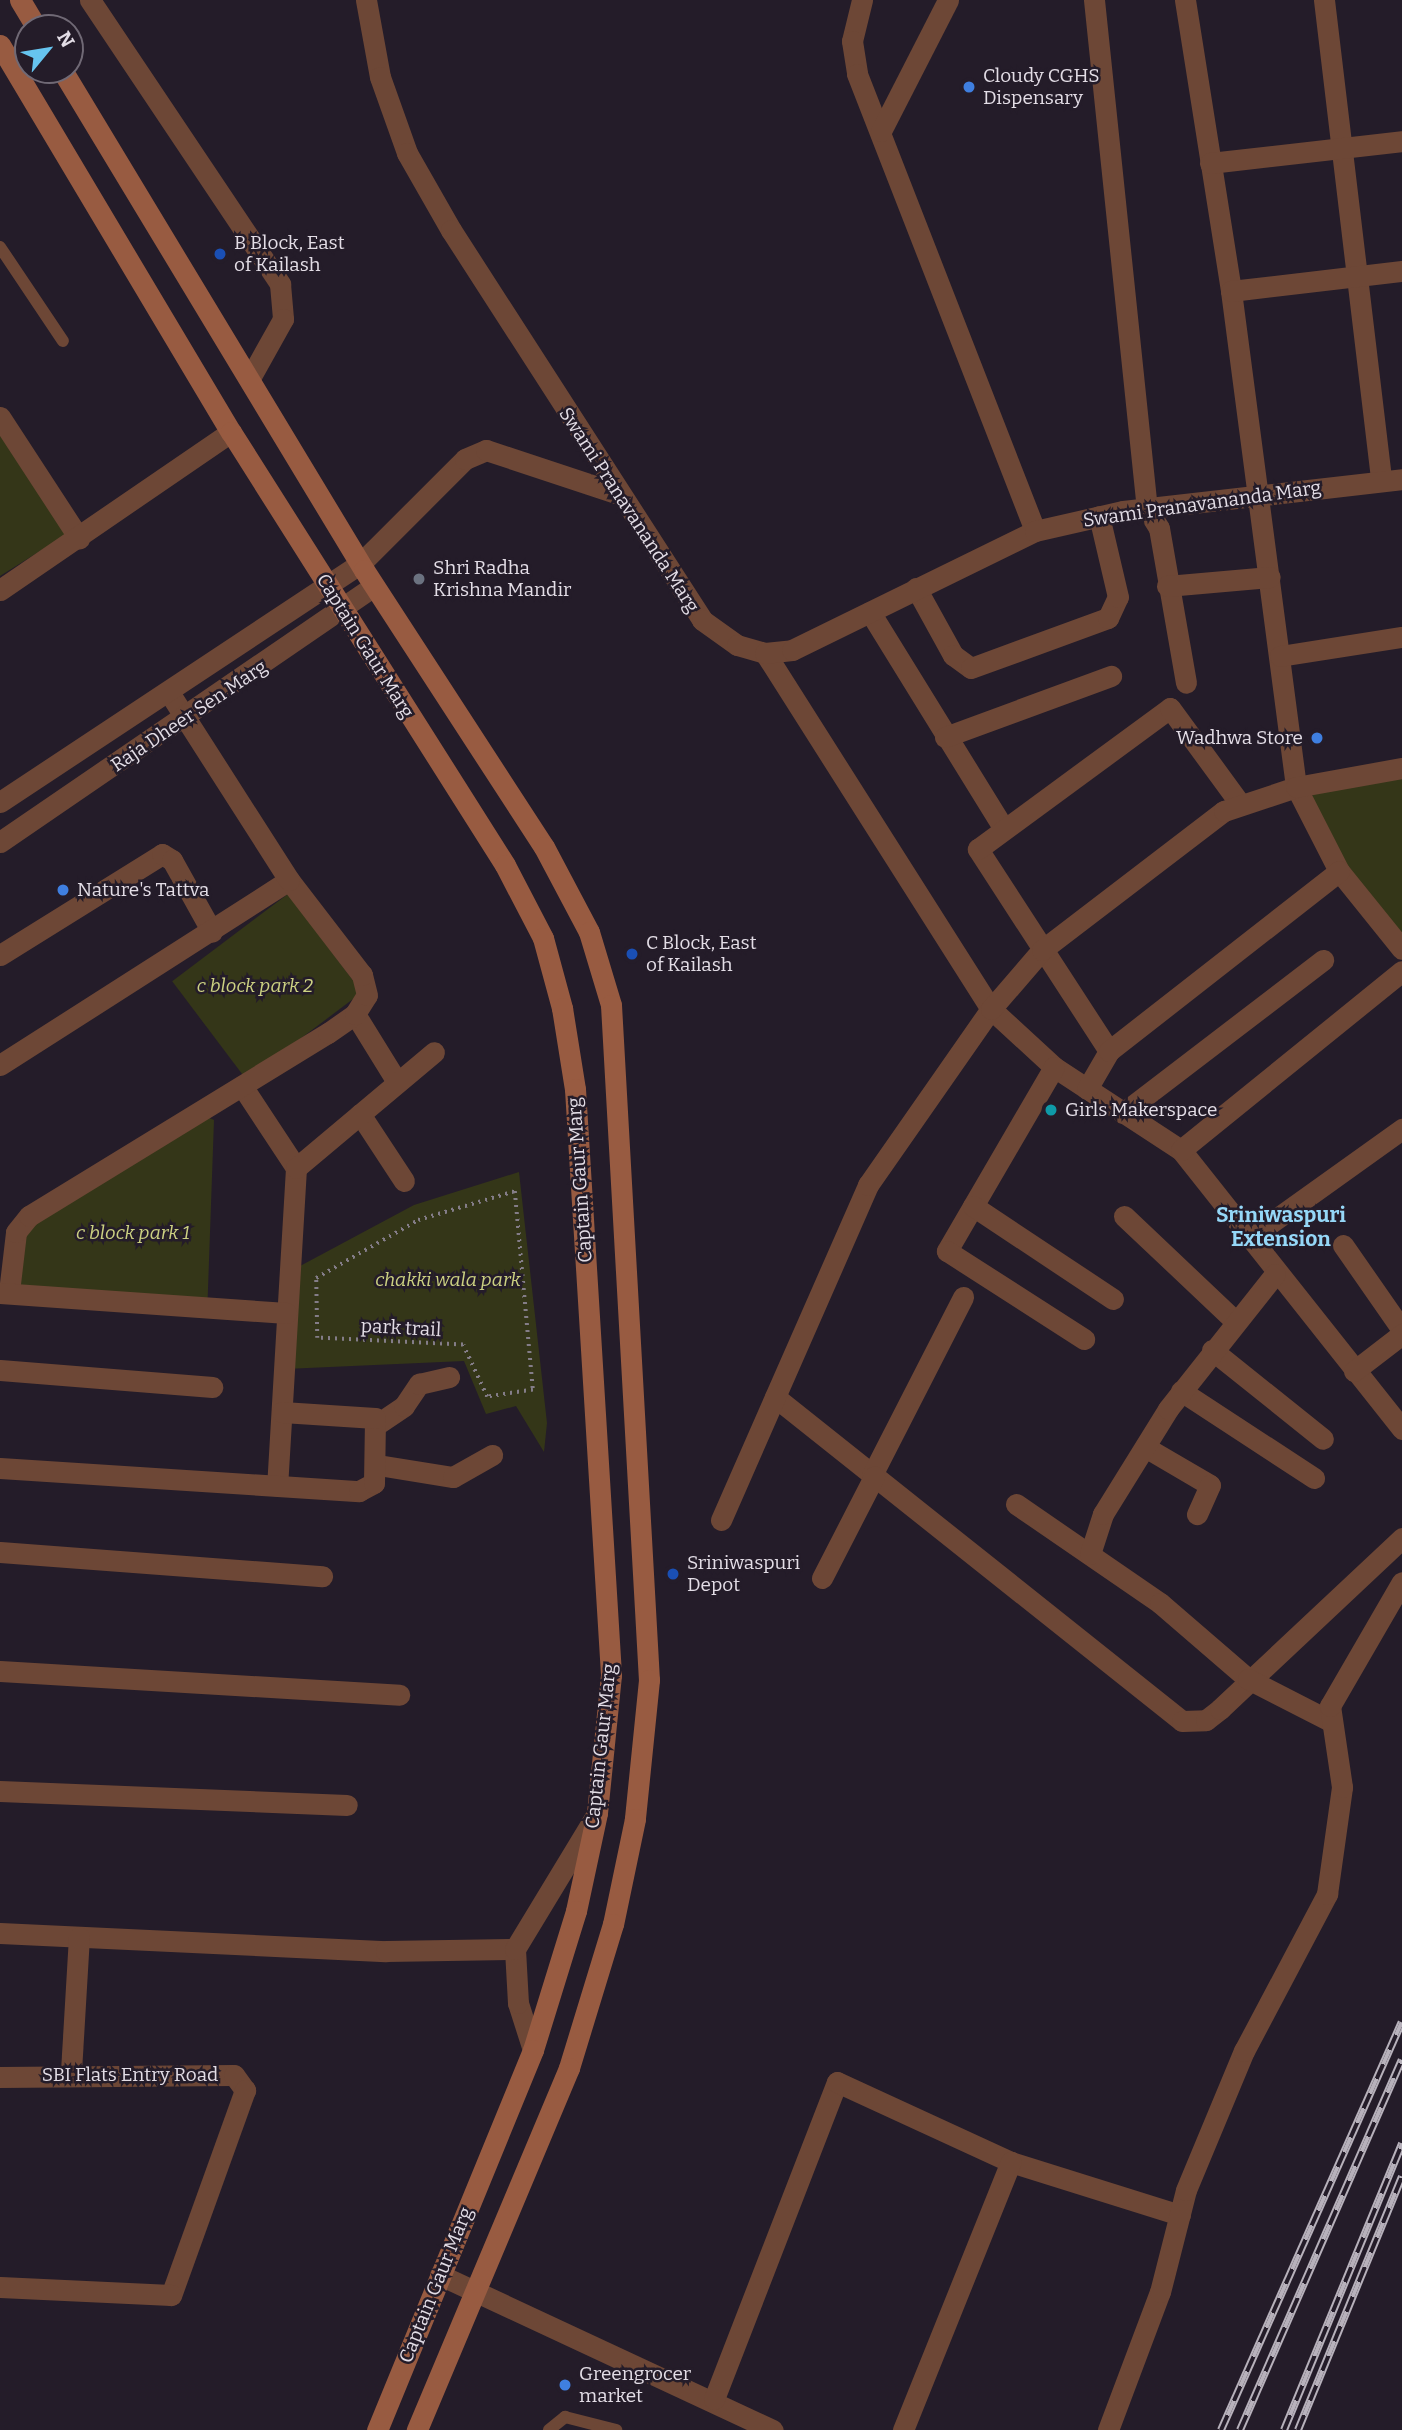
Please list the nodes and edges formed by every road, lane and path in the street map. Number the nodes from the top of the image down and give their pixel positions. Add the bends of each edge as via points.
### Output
1 (90, 0) edge
2 (366, 0) edge
3 (862, 0) edge
4 (948, 0) edge
5 (1094, 0) edge
6 (1185, 0) edge
7 (1324, 0) edge
8 (0, 46) edge
9 (71, 84) edge
10 (881, 131) junction
11 (1402, 141) edge
12 (1337, 149) junction
13 (1210, 163) junction
14 (0, 247) edge
15 (1402, 271) edge
16 (1354, 277) junction
17 (1231, 291) junction
18 (63, 341) dead end
19 (250, 377) junction
20 (0, 417) edge
21 (231, 432) junction
22 (1391, 480) edge
23 (619, 494) junction
24 (1259, 494) junction
25 (1147, 509) junction
26 (1099, 516) junction
27 (1035, 531) junction
28 (79, 538) junction
29 (360, 564) junction
30 (1270, 577) junction
31 (374, 586) junction
32 (1167, 586) junction
33 (916, 588) junction
34 (328, 589) junction
35 (0, 590) edge
36 (342, 609) junction
37 (870, 611) junction
38 (1402, 637) edge
39 (765, 653) junction
40 (1280, 656) junction
41 (1111, 676) dead end
42 (1186, 683) dead end
43 (169, 692) junction
44 (185, 720) junction
45 (945, 737) junction
46 (1402, 768) edge
47 (1296, 787) junction
48 (0, 802) edge
49 (1241, 805) junction
50 (1003, 827) junction
51 (0, 842) edge
52 (1339, 871) junction
53 (289, 880) junction
54 (212, 932) junction
55 (1402, 949) edge
56 (1042, 950) junction
57 (0, 955) edge
58 (1323, 960) dead end
59 (1402, 971) edge
60 (991, 1009) junction
61 (355, 1014) junction
62 (1109, 1051) junction
63 (434, 1052) dead end
64 (0, 1065) edge
65 (1054, 1067) junction
66 (397, 1082) junction
67 (242, 1086) junction
68 (1087, 1089) junction
69 (1123, 1113) junction
70 (360, 1114) junction
71 (1402, 1129) edge
72 (1181, 1150) junction
73 (296, 1168) junction
74 (404, 1181) dead end
75 (496, 1196) joint
76 (973, 1206) junction
77 (1124, 1216) dead end
78 (1251, 1237) junction
79 (1343, 1245) dead end
80 (1275, 1274) junction
81 (5, 1292) edge
82 (963, 1297) dead end
83 (1113, 1299) dead end
84 (286, 1313) junction
85 (1236, 1322) junction
86 (1402, 1332) edge
87 (1084, 1339) dead end
88 (1212, 1350) junction
89 (0, 1370) edge
90 (1354, 1371) junction
91 (449, 1377) dead end
92 (212, 1387) dead end
93 (1181, 1391) junction
94 (775, 1397) junction
95 (282, 1412) junction
96 (379, 1423) junction
97 (1402, 1429) edge
98 (1323, 1439) dead end
99 (1145, 1447) junction
100 (492, 1455) dead end
101 (378, 1465) junction
102 (0, 1468) edge
103 (873, 1476) junction
104 (1314, 1478) dead end
105 (276, 1485) junction
106 (1016, 1504) dead end
107 (1197, 1514) dead end
108 (721, 1520) dead end
109 (1402, 1538) edge
110 (0, 1552) edge
111 (1090, 1555) junction
112 (322, 1576) dead end
113 (822, 1578) dead end
114 (1402, 1581) edge
115 (0, 1671) edge
116 (1248, 1679) junction
117 (399, 1695) dead end
118 (1328, 1720) junction
119 (0, 1791) edge
120 (347, 1805) dead end
121 (597, 1813) junction
122 (0, 1933) edge
123 (79, 1937) junction
124 (515, 1949) junction
125 (533, 2050) junction
126 (71, 2071) junction
127 (0, 2077) edge
128 (1011, 2162) junction
129 (1180, 2215) junction
130 (440, 2275) junction
131 (0, 2287) edge
132 (474, 2293) junction
133 (715, 2399) junction
134 (377, 2430) edge
135 (417, 2430) edge
136 (549, 2430) edge
137 (616, 2430) edge
138 (773, 2430) edge
139 (903, 2430) edge
140 (1108, 2430) edge

1 - 19 street via 280,284 283,319
2 - 23 street, Swami Pranavananda Marg via 380,77 407,153
3 - 10 street via 852,41
4 - 10 street
5 - 25 street
6 - 13 street
7 - 12 street
8 - 21 main road, Captain Gaur Marg
9 - 19 main road, Captain Gaur Marg
10 - 27 street
11 - 12 street
12 - 13 street
12 - 16 street
13 - 17 street
14 - 18 lane
15 - 16 street
16 - 17 street
16 - 22 street
17 - 24 street
19 - 29 main road, Captain Gaur Marg
20 - 28 street
21 - 28 street
21 - 34 main road, Captain Gaur Marg
22 - 24 street, Swami Pranavananda Marg
23 - 29 street, Raja Dheer Sen Marg via 486,450 465,459
23 - 39 street, Swami Pranavananda Marg via 702,620 737,645
24 - 25 street, Swami Pranavananda Marg
24 - 30 street
25 - 26 street, Swami Pranavananda Marg
25 - 32 street via 1159,528
26 - 27 street, Swami Pranavananda Marg
26 - 33 street via 1118,597 1108,618 971,668 953,655
27 - 33 street, Swami Pranavananda Marg
28 - 35 street
29 - 31 main road, Captain Gaur Marg
29 - 34 street, Raja Dheer Sen Marg
30 - 32 street
30 - 40 street
31 - 36 street, Raja Dheer Sen Marg
31 - 132 main road, Captain Gaur Marg via 544,846 589,932 611,1005 649,1680 635,1819 613,1924 569,2068
32 - 42 street
33 - 37 street, Swami Pranavananda Marg
34 - 36 main road, Captain Gaur Marg
34 - 43 street, Raja Dheer Sen Marg
36 - 44 street, Raja Dheer Sen Marg
36 - 121 main road, Captain Gaur Marg via 505,864 542,938 562,1008 575,1089 611,1675
37 - 39 street, Swami Pranavananda Marg via 792,650
37 - 45 street
38 - 40 street
39 - 60 street
40 - 47 street
41 - 45 street
43 - 44 street
43 - 48 street, Raja Dheer Sen Marg
44 - 51 street, Raja Dheer Sen Marg
44 - 53 street
45 - 50 street
46 - 47 street
47 - 49 street
47 - 52 street
49 - 50 street via 1170,708
49 - 56 street via 1191,831
50 - 56 street via 978,849
52 - 55 street
52 - 62 street
53 - 54 street
53 - 61 street via 367,986
54 - 57 street via 169,855 162,854
54 - 64 street
56 - 60 street
56 - 62 street
58 - 69 street
59 - 72 street
60 - 65 street
60 - 94 street via 868,1185
61 - 66 street
61 - 67 street
62 - 68 street
63 - 66 street
65 - 68 street
65 - 76 street
66 - 70 street
67 - 73 street
67 - 81 street via 29,1216 16,1232
68 - 69 street
69 - 72 street
70 - 73 street
70 - 74 street
71 - 78 street
72 - 78 street
73 - 84 street
75 - 75 path, park trail via 418,1220 316,1278 317,1338 463,1345 488,1397 533,1390 514,1191
76 - 83 street
76 - 87 street via 947,1251
77 - 85 street
78 - 80 street
79 - 86 street
80 - 85 street
80 - 90 street
81 - 84 street
82 - 103 street
84 - 95 street
85 - 88 street
86 - 90 street
88 - 93 street
88 - 98 street
89 - 92 street
90 - 97 street
91 - 96 street via 418,1384 404,1406
93 - 99 street
93 - 104 street
94 - 103 street
94 - 108 street
95 - 96 street via 370,1414
95 - 105 street
96 - 101 street
99 - 107 street via 1209,1485
99 - 111 street via 1103,1514
100 - 101 street via 453,1477
101 - 105 street via 374,1483 359,1491
102 - 105 street
103 - 113 street
103 - 116 street via 1182,1721 1206,1720
106 - 111 street
109 - 116 street
110 - 112 street
111 - 116 street via 1160,1603
114 - 118 street via 1338,1690
115 - 117 street
116 - 118 street
118 - 129 street via 1342,1787 1327,1894 1244,2051
119 - 120 street
121 - 124 street
121 - 125 main road, Captain Gaur Marg via 576,1912
122 - 123 street
123 - 124 street via 404,1951
123 - 126 street
124 - 125 street via 518,2003
125 - 130 main road, Captain Gaur Marg
126 - 127 street, SBI Flats Entry Road
126 - 131 street, SBI Flats Entry Road via 234,2075 245,2090 172,2295
128 - 129 street
128 - 133 street via 842,2083 832,2085
128 - 139 street
129 - 140 street via 1160,2292
130 - 132 street
130 - 134 main road, Captain Gaur Marg
132 - 133 street
132 - 135 main road, Captain Gaur Marg
133 - 138 street
136 - 137 lane via 565,2417

